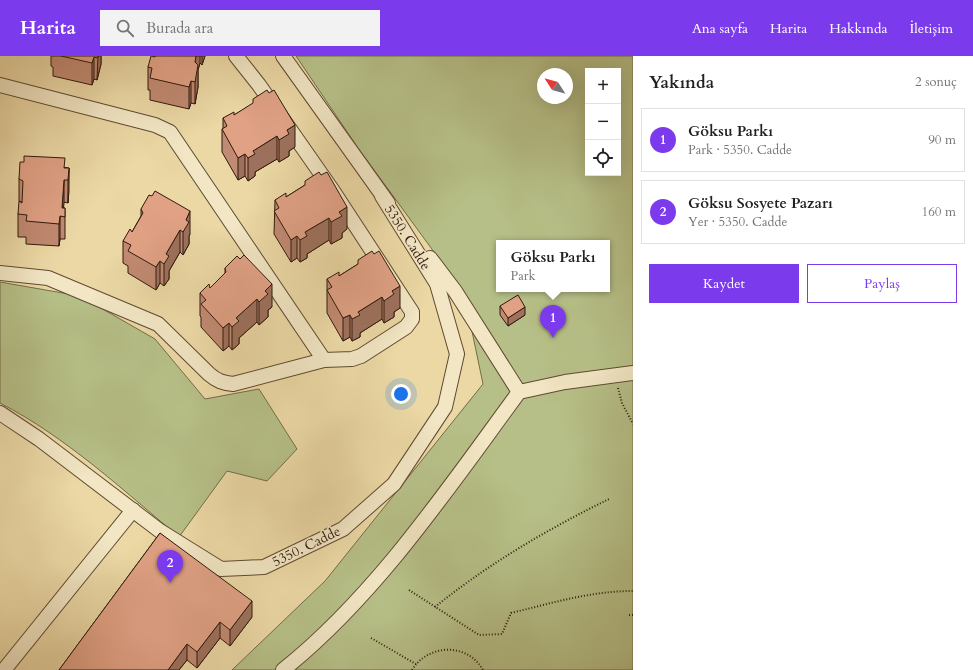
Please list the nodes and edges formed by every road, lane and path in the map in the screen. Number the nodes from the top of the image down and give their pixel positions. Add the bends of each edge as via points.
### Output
1 (236, 56) edge
2 (283, 56) edge
3 (0, 85) edge
4 (382, 196) junction
5 (0, 273) edge
6 (324, 360) junction
7 (633, 373) edge
8 (614, 375) junction
9 (519, 392) junction
10 (0, 413) edge
11 (633, 424) edge
12 (609, 499) dead end
13 (133, 510) junction
14 (409, 590) dead end
15 (633, 591) edge
16 (435, 607) junction
17 (629, 615) dead end
18 (633, 615) edge
19 (371, 638) dead end
20 (416, 664) junction
21 (285, 669) edge
22 (4, 670) edge
23 (412, 670) edge
24 (483, 670) edge

1 - 6 street via 260,85 333,191 412,312 412,319 406,327 370,351 352,359
2 - 4 street, 5350. Cadde
3 - 6 street via 155,125 170,132
4 - 9 street, 5350. Cadde via 455,291
4 - 13 street, 5350. Cadde via 437,284 457,354 445,407 394,484 343,529 264,567 221,569 160,531
5 - 6 street via 48,278 158,324 218,382 233,384
7 - 8 street
8 - 9 street
8 - 11 path via 622,403
9 - 21 street via 446,492 392,559 344,614
10 - 13 street, 5350. Cadde
12 - 16 path via 480,572
13 - 22 street
14 - 16 path
15 - 16 path via 573,596 512,614 502,634 479,636
17 - 18 path
19 - 20 path
20 - 23 path
20 - 24 path via 433,652 454,649 473,658

